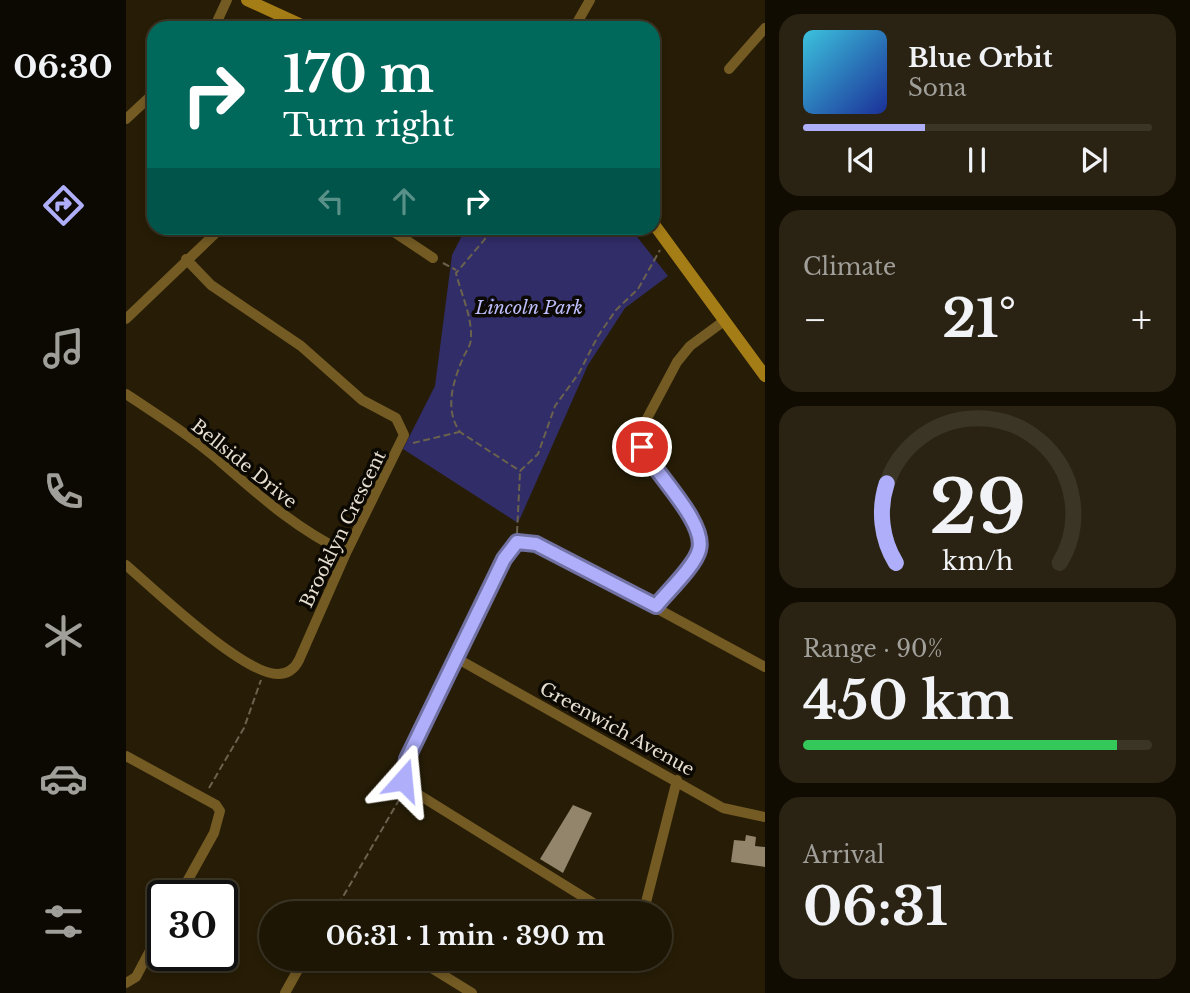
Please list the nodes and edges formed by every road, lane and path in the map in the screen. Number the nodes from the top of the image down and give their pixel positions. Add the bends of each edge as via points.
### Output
1 (227, 0) edge
2 (247, 0) edge
3 (590, 0) edge
4 (217, 21) edge
5 (293, 21) edge
6 (579, 21) edge
7 (765, 27) edge
8 (729, 69) dead end
9 (147, 100) edge
10 (126, 119) edge
11 (660, 232) edge
12 (213, 235) edge
13 (398, 235) edge
14 (485, 235) edge
15 (666, 240) junction
16 (433, 258) joint
17 (186, 259) junction
18 (457, 270) junction
19 (126, 318) edge
20 (724, 321) junction
21 (765, 376) edge
22 (126, 394) edge
23 (460, 432) junction
24 (400, 446) junction
25 (520, 471) junction
26 (517, 542) junction
27 (346, 553) junction
28 (126, 565) edge
29 (656, 606) junction
30 (458, 659) junction
31 (765, 667) edge
32 (264, 669) junction
33 (126, 756) edge
34 (677, 780) junction
35 (407, 786) junction
36 (203, 799) junction
37 (765, 817) edge
38 (187, 880) edge
39 (341, 901) edge
40 (590, 901) edge
41 (646, 901) edge
42 (147, 956) edge
43 (297, 971) edge
44 (436, 971) edge
45 (126, 983) edge
46 (285, 993) edge
47 (472, 993) edge

1 - 4 street
2 - 5 street
3 - 6 street
7 - 8 street
9 - 10 street
11 - 15 street
12 - 17 street
13 - 16 street
14 - 18 path
15 - 20 street
15 - 25 path via 638,289 615,310 598,336 555,406 538,454
16 - 18 path
17 - 19 street
17 - 24 street, Brooklyn Crescent via 211,285 301,346 362,400 396,418 404,435
18 - 23 path via 471,327 471,343 452,383 450,400
20 - 21 street
20 - 29 street via 690,346 677,362 643,426 642,447 695,525 700,542 695,557
22 - 27 street, Bellside Drive via 158,412 290,522
23 - 24 path
23 - 25 path
24 - 27 street, Brooklyn Crescent
25 - 26 path
26 - 29 street via 536,544
26 - 30 street via 504,559
27 - 32 street, Brooklyn Crescent via 296,667 275,675
28 - 32 street via 220,647
29 - 31 street
30 - 34 street, Greenwich Avenue
30 - 35 street via 407,759 402,772
32 - 36 path via 244,728
33 - 36 street
34 - 37 street, Greenwich Avenue via 723,808
34 - 41 street
35 - 39 path
35 - 40 street
36 - 38 street via 216,805 220,818
42 - 45 street via 136,977
43 - 46 street
44 - 47 street

